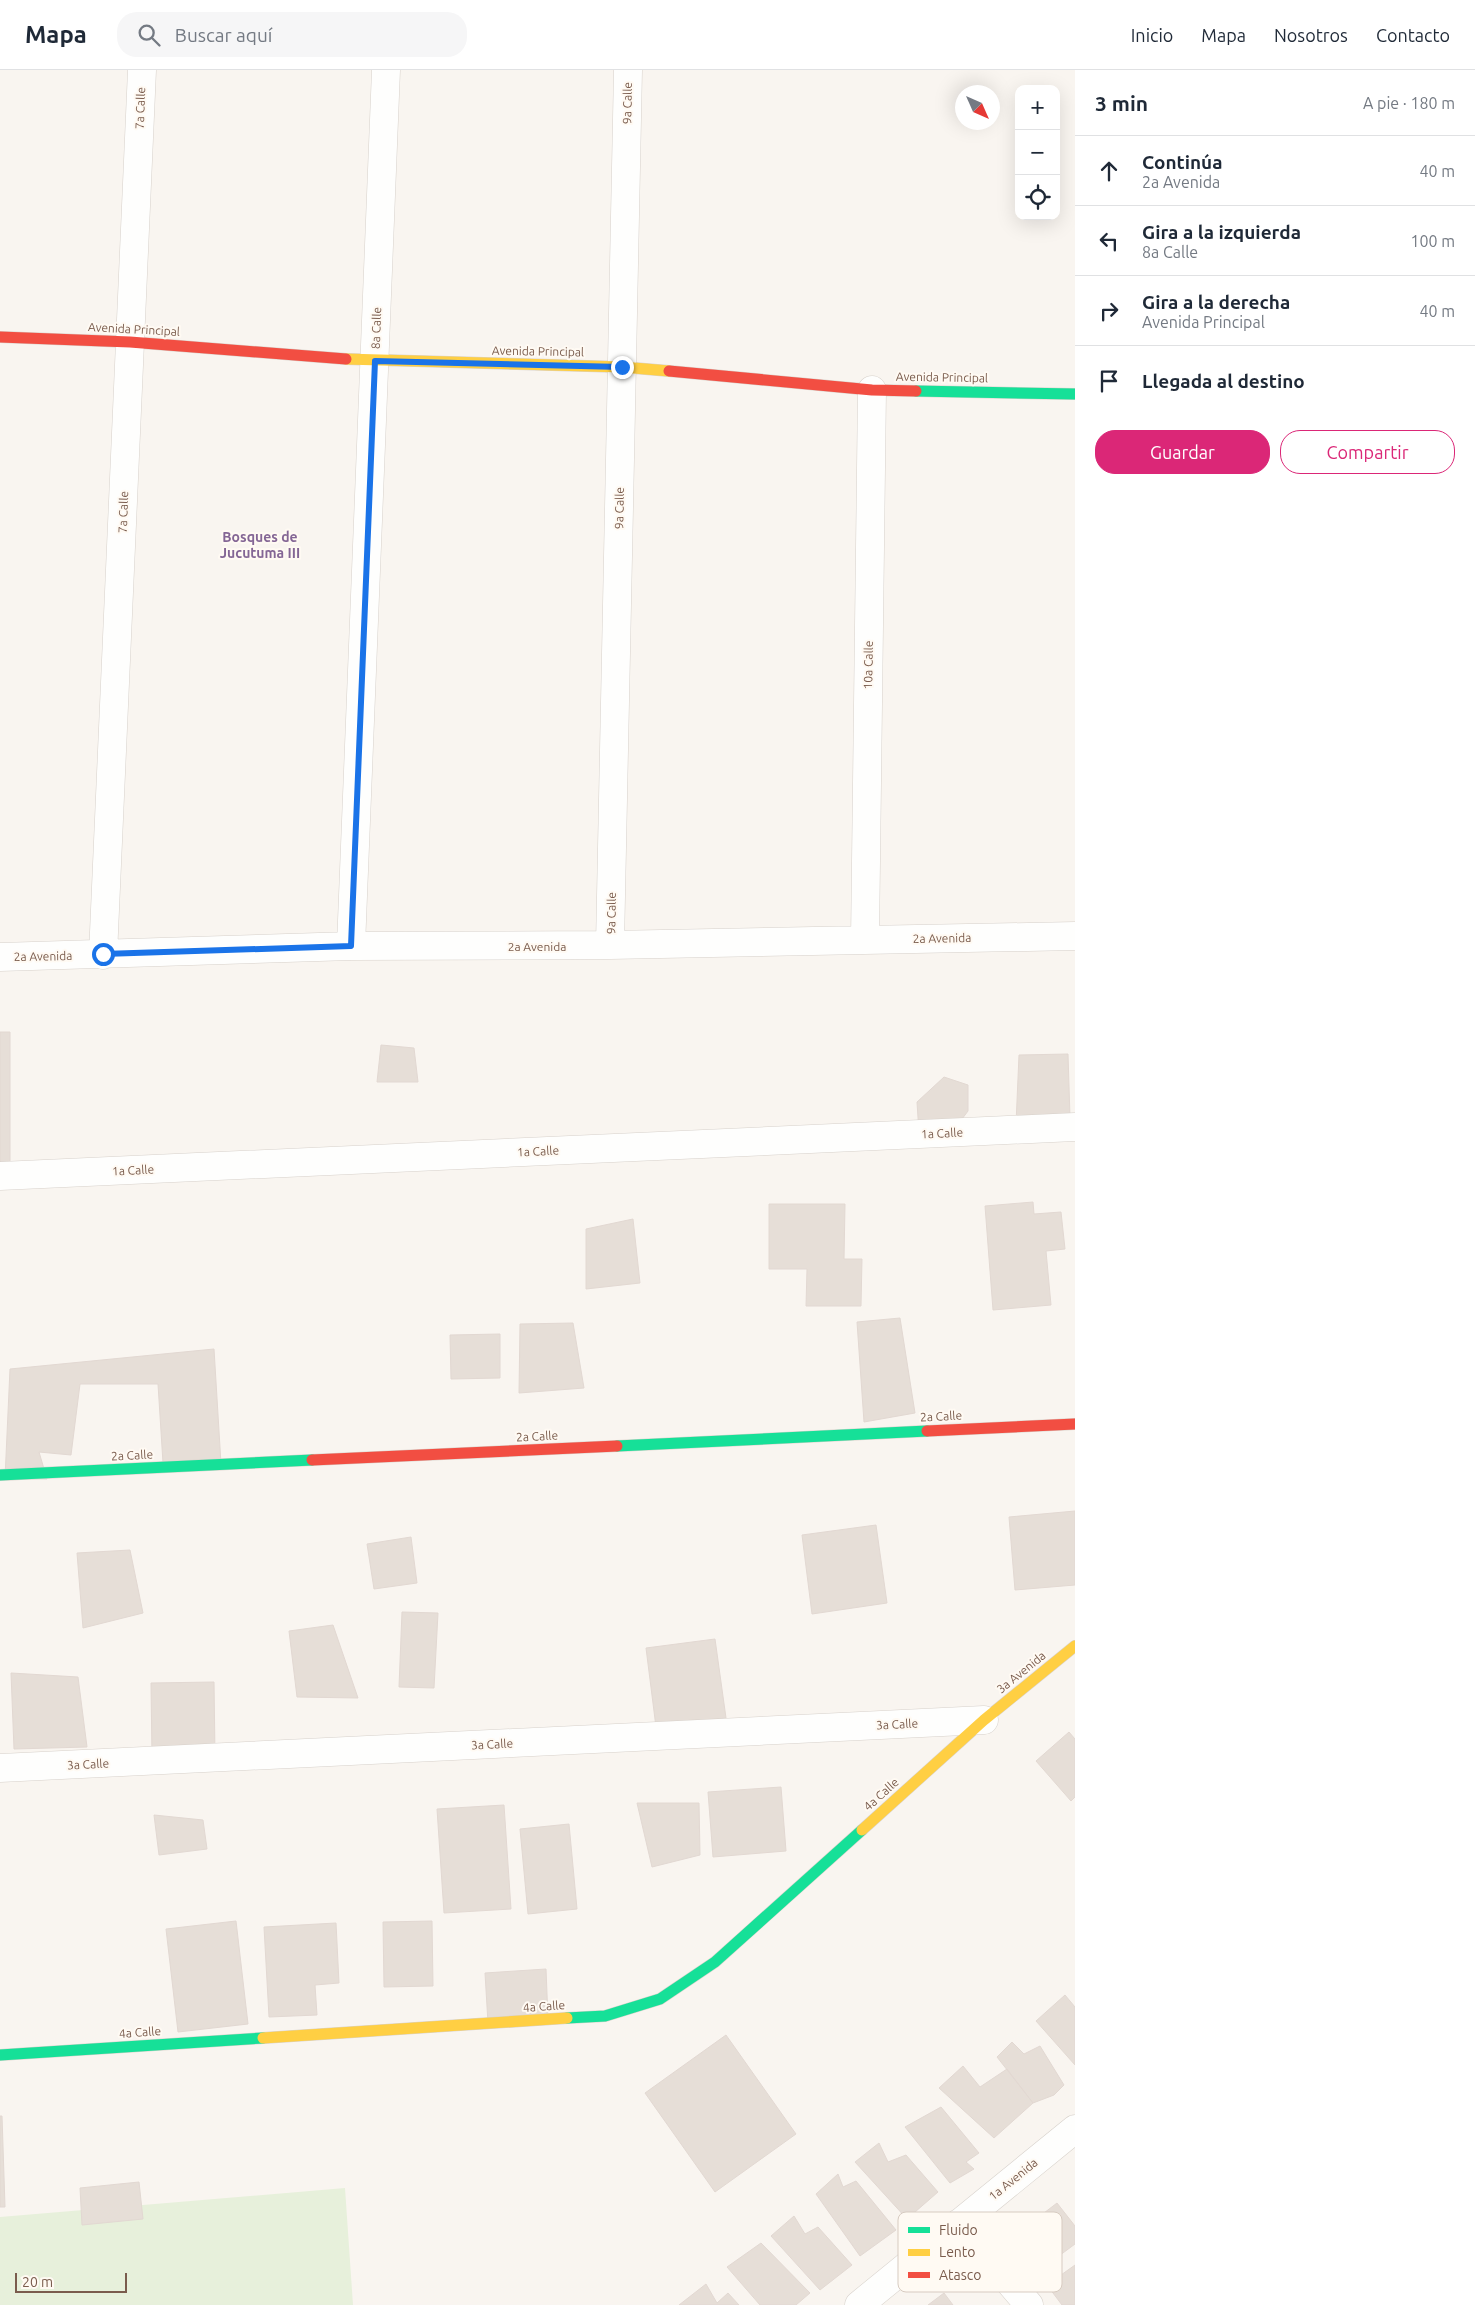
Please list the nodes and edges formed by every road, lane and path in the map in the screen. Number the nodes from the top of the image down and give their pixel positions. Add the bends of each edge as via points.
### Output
1 (142, 70) edge
2 (386, 70) edge
3 (628, 70) edge
4 (0, 337) edge
5 (130, 342) junction
6 (375, 361) junction
7 (622, 367) junction
8 (872, 390) junction
9 (1075, 394) edge
10 (1075, 936) edge
11 (865, 940) junction
12 (610, 945) junction
13 (351, 946) junction
14 (103, 954) junction
15 (0, 957) edge
16 (1075, 1127) edge
17 (0, 1176) edge
18 (1075, 1424) edge
19 (0, 1475) edge
20 (1075, 1646) edge
21 (984, 1720) junction
22 (0, 1768) edge
23 (0, 2054) edge
24 (1075, 2129) edge
25 (973, 2212) edge
26 (898, 2273) edge
27 (1018, 2292) edge
28 (859, 2305) edge
29 (1029, 2305) edge

1 - 5 street, 7a Calle
2 - 6 street, 8a Calle
3 - 7 street, 9a Calle
4 - 5 street, Avenida Principal
5 - 6 street, Avenida Principal
5 - 14 street, 7a Calle
6 - 7 street, Avenida Principal
6 - 13 street, 8a Calle
7 - 8 street, Avenida Principal
7 - 12 street, 9a Calle
8 - 9 street, Avenida Principal
8 - 11 street, 10a Calle
10 - 11 street, 2a Avenida
11 - 12 street, 2a Avenida
12 - 13 street, 2a Avenida
13 - 14 street, 2a Avenida
14 - 15 street, 2a Avenida
16 - 17 street, 1a Calle
18 - 19 street, 2a Calle
20 - 21 street, 3a Avenida
21 - 22 street, 3a Calle
21 - 23 street, 4a Calle via 715,1962 660,1999 605,2016
24 - 25 street, 1a Avenida
26 - 28 street, 1a Avenida
27 - 29 street

